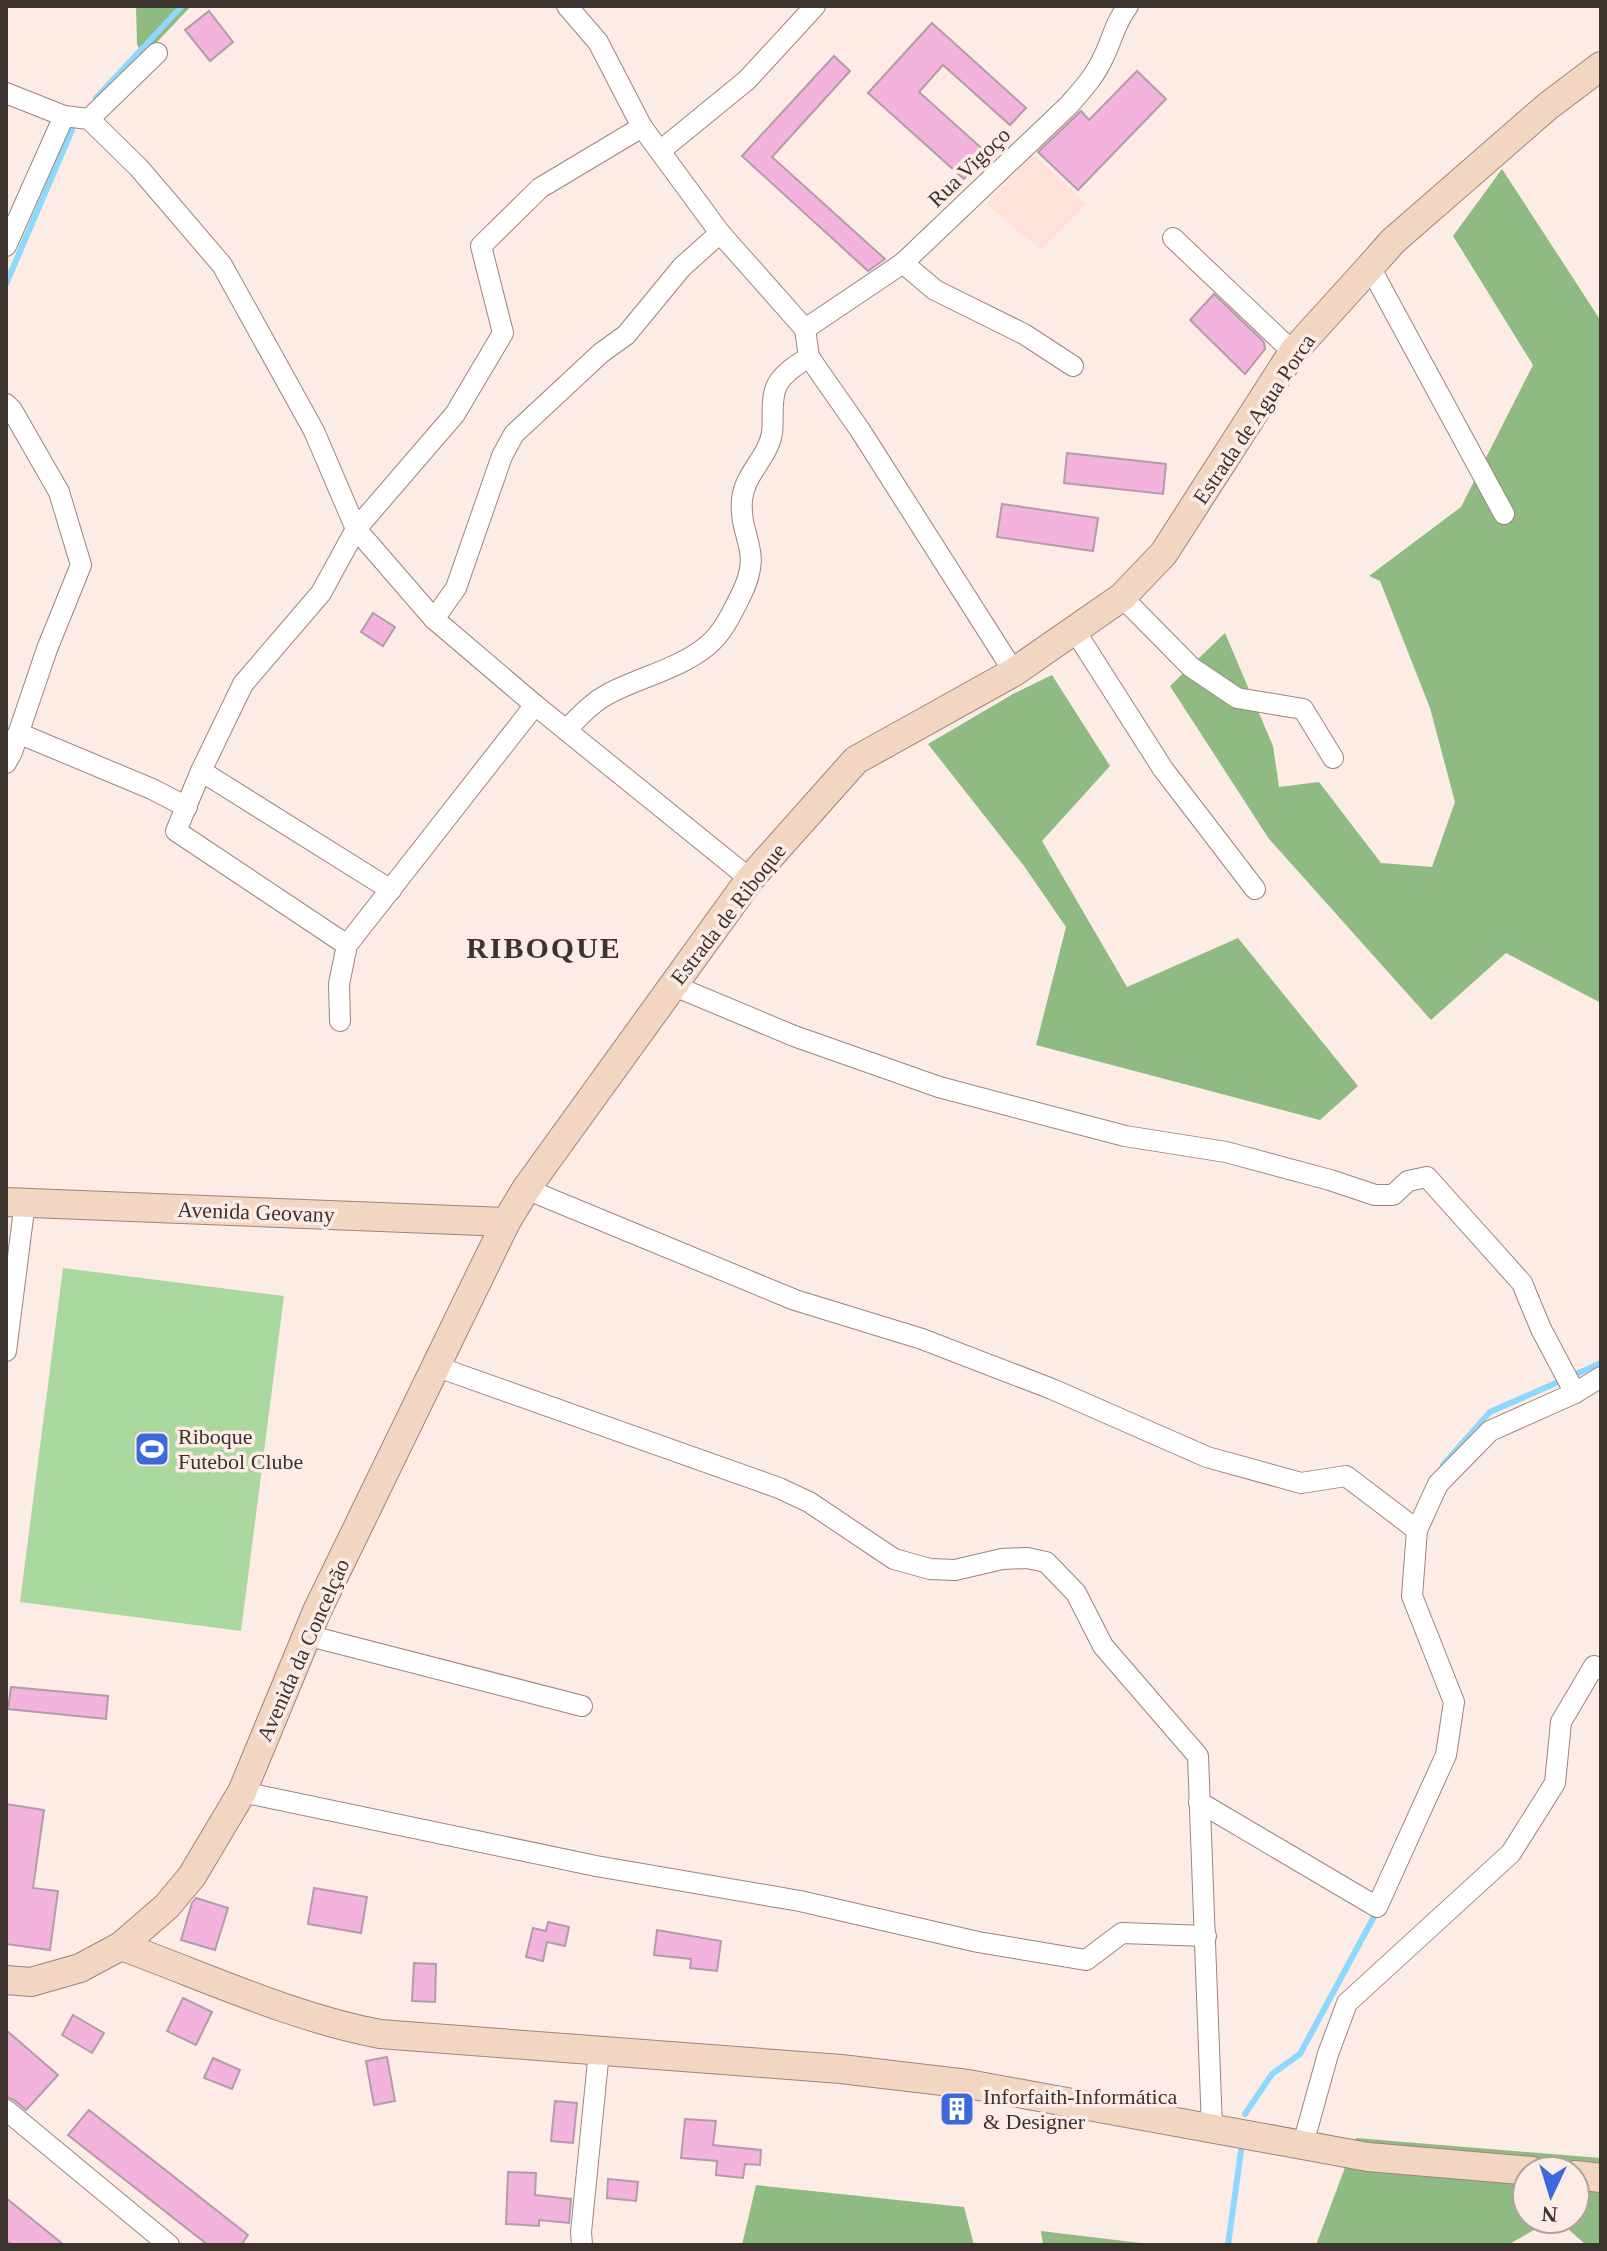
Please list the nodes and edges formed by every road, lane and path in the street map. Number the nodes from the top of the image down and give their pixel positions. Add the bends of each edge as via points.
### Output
1 (567, 6) edge
2 (815, 6) edge
3 (1128, 6) edge
4 (157, 53) dead end
5 (1601, 66) edge
6 (6, 93) edge
7 (64, 116) junction
8 (89, 119) junction
9 (642, 127) junction
10 (660, 151) junction
11 (720, 233) junction
12 (1173, 238) dead end
13 (6, 246) edge
14 (903, 263) junction
15 (1370, 267) junction
16 (805, 329) junction
17 (1293, 352) junction
18 (809, 357) junction
19 (1073, 366) dead end
20 (6, 404) edge
21 (1504, 514) dead end
22 (356, 529) junction
23 (1122, 597) junction
24 (434, 619) junction
25 (1075, 631) junction
26 (1014, 672) junction
27 (535, 705) junction
28 (566, 730) junction
29 (18, 733) junction
30 (1333, 758) dead end
31 (6, 763) edge
32 (201, 771) junction
33 (187, 807) junction
34 (750, 879) junction
35 (1255, 889) dead end
36 (391, 890) junction
37 (347, 945) junction
38 (672, 985) junction
39 (340, 1021) dead end
40 (526, 1189) junction
41 (16, 1202) edge
42 (506, 1222) junction
43 (6, 1351) edge
44 (435, 1366) junction
45 (1601, 1377) edge
46 (1575, 1393) junction
47 (1417, 1530) junction
48 (306, 1635) junction
49 (1601, 1669) edge
50 (582, 1706) dead end
51 (242, 1792) junction
52 (1199, 1802) junction
53 (1206, 1936) junction
54 (121, 1946) junction
55 (6, 1980) edge
56 (599, 2051) junction
57 (6, 2110) edge
58 (1212, 2128) junction
59 (1303, 2144) junction
60 (1511, 2169) edge
61 (169, 2245) edge
62 (582, 2245) edge

1 - 9 street via 598,42
2 - 10 street via 747,80
3 - 14 street, Rua Vigoço via 1088,84
4 - 8 street
5 - 15 main road, Estrada de Agua Porca via 1548,106
6 - 7 street
7 - 8 street
7 - 13 street
8 - 22 street via 222,265 314,431
9 - 10 street
9 - 22 street via 540,188 481,246 503,333 455,414
10 - 11 street
11 - 16 street
11 - 24 street via 682,267 626,335 514,434 456,588
12 - 17 street
14 - 16 street, Rua Vigoço
14 - 19 street via 935,290 1024,334
15 - 17 main road, Estrada de Agua Porca
15 - 21 street
16 - 18 street
17 - 23 main road, Estrada de Agua Porca via 1164,553
18 - 26 street
18 - 28 street via 783,375 775,389 772,434 745,483 750,573 724,627 693,655 600,699
20 - 29 street via 59,492 81,565
22 - 24 street
22 - 32 street via 321,593 243,684
23 - 25 main road, Estrada de Agua Porca
23 - 30 street via 1191,667 1237,698 1303,709
24 - 27 street
25 - 26 main road, Estrada de Agua Porca
25 - 35 street via 1163,769
26 - 34 main road, Estrada de Riboque via 856,760
27 - 28 street
27 - 36 street
28 - 34 street
29 - 31 street
29 - 33 street
32 - 33 street
32 - 36 street
33 - 37 street via 176,831
34 - 38 main road, Estrada de Riboque
36 - 37 street
37 - 39 street via 339,984
38 - 40 main road, Estrada de Riboque
38 - 46 street via 794,1036 939,1087 1125,1136 1226,1152 1375,1195 1393,1195 1408,1181 1427,1177 1522,1283
40 - 42 main road, Estrada de Riboque
40 - 47 street via 795,1300 922,1339 1052,1389 1207,1457 1301,1483 1346,1476
41 - 42 main road, Avenida Geovany
41 - 43 street
42 - 44 main road, Avenida da Concelção
44 - 48 main road, Avenida da Concelção
44 - 52 street via 779,1488 894,1559 955,1570 1002,1559 1046,1562 1076,1593 1103,1646 1198,1756
45 - 46 street
46 - 47 street via 1490,1431 1438,1484
47 - 52 street via 1412,1596 1454,1702 1446,1755 1377,1907
48 - 50 street
48 - 51 main road, Avenida da Concelção
49 - 59 street via 1594,1666 1561,1722 1555,1783 1511,1853 1347,2003
51 - 53 street via 1086,1960 1122,1933
51 - 54 main road, Avenida da Concelção via 192,1876
52 - 53 street
53 - 58 street
54 - 55 main road, Avenida da Concelção via 80,1968 43,1979
54 - 56 main road via 342,2027
56 - 58 main road via 952,2082
56 - 62 street
57 - 61 street
58 - 59 main road
59 - 60 main road via 1368,2157

